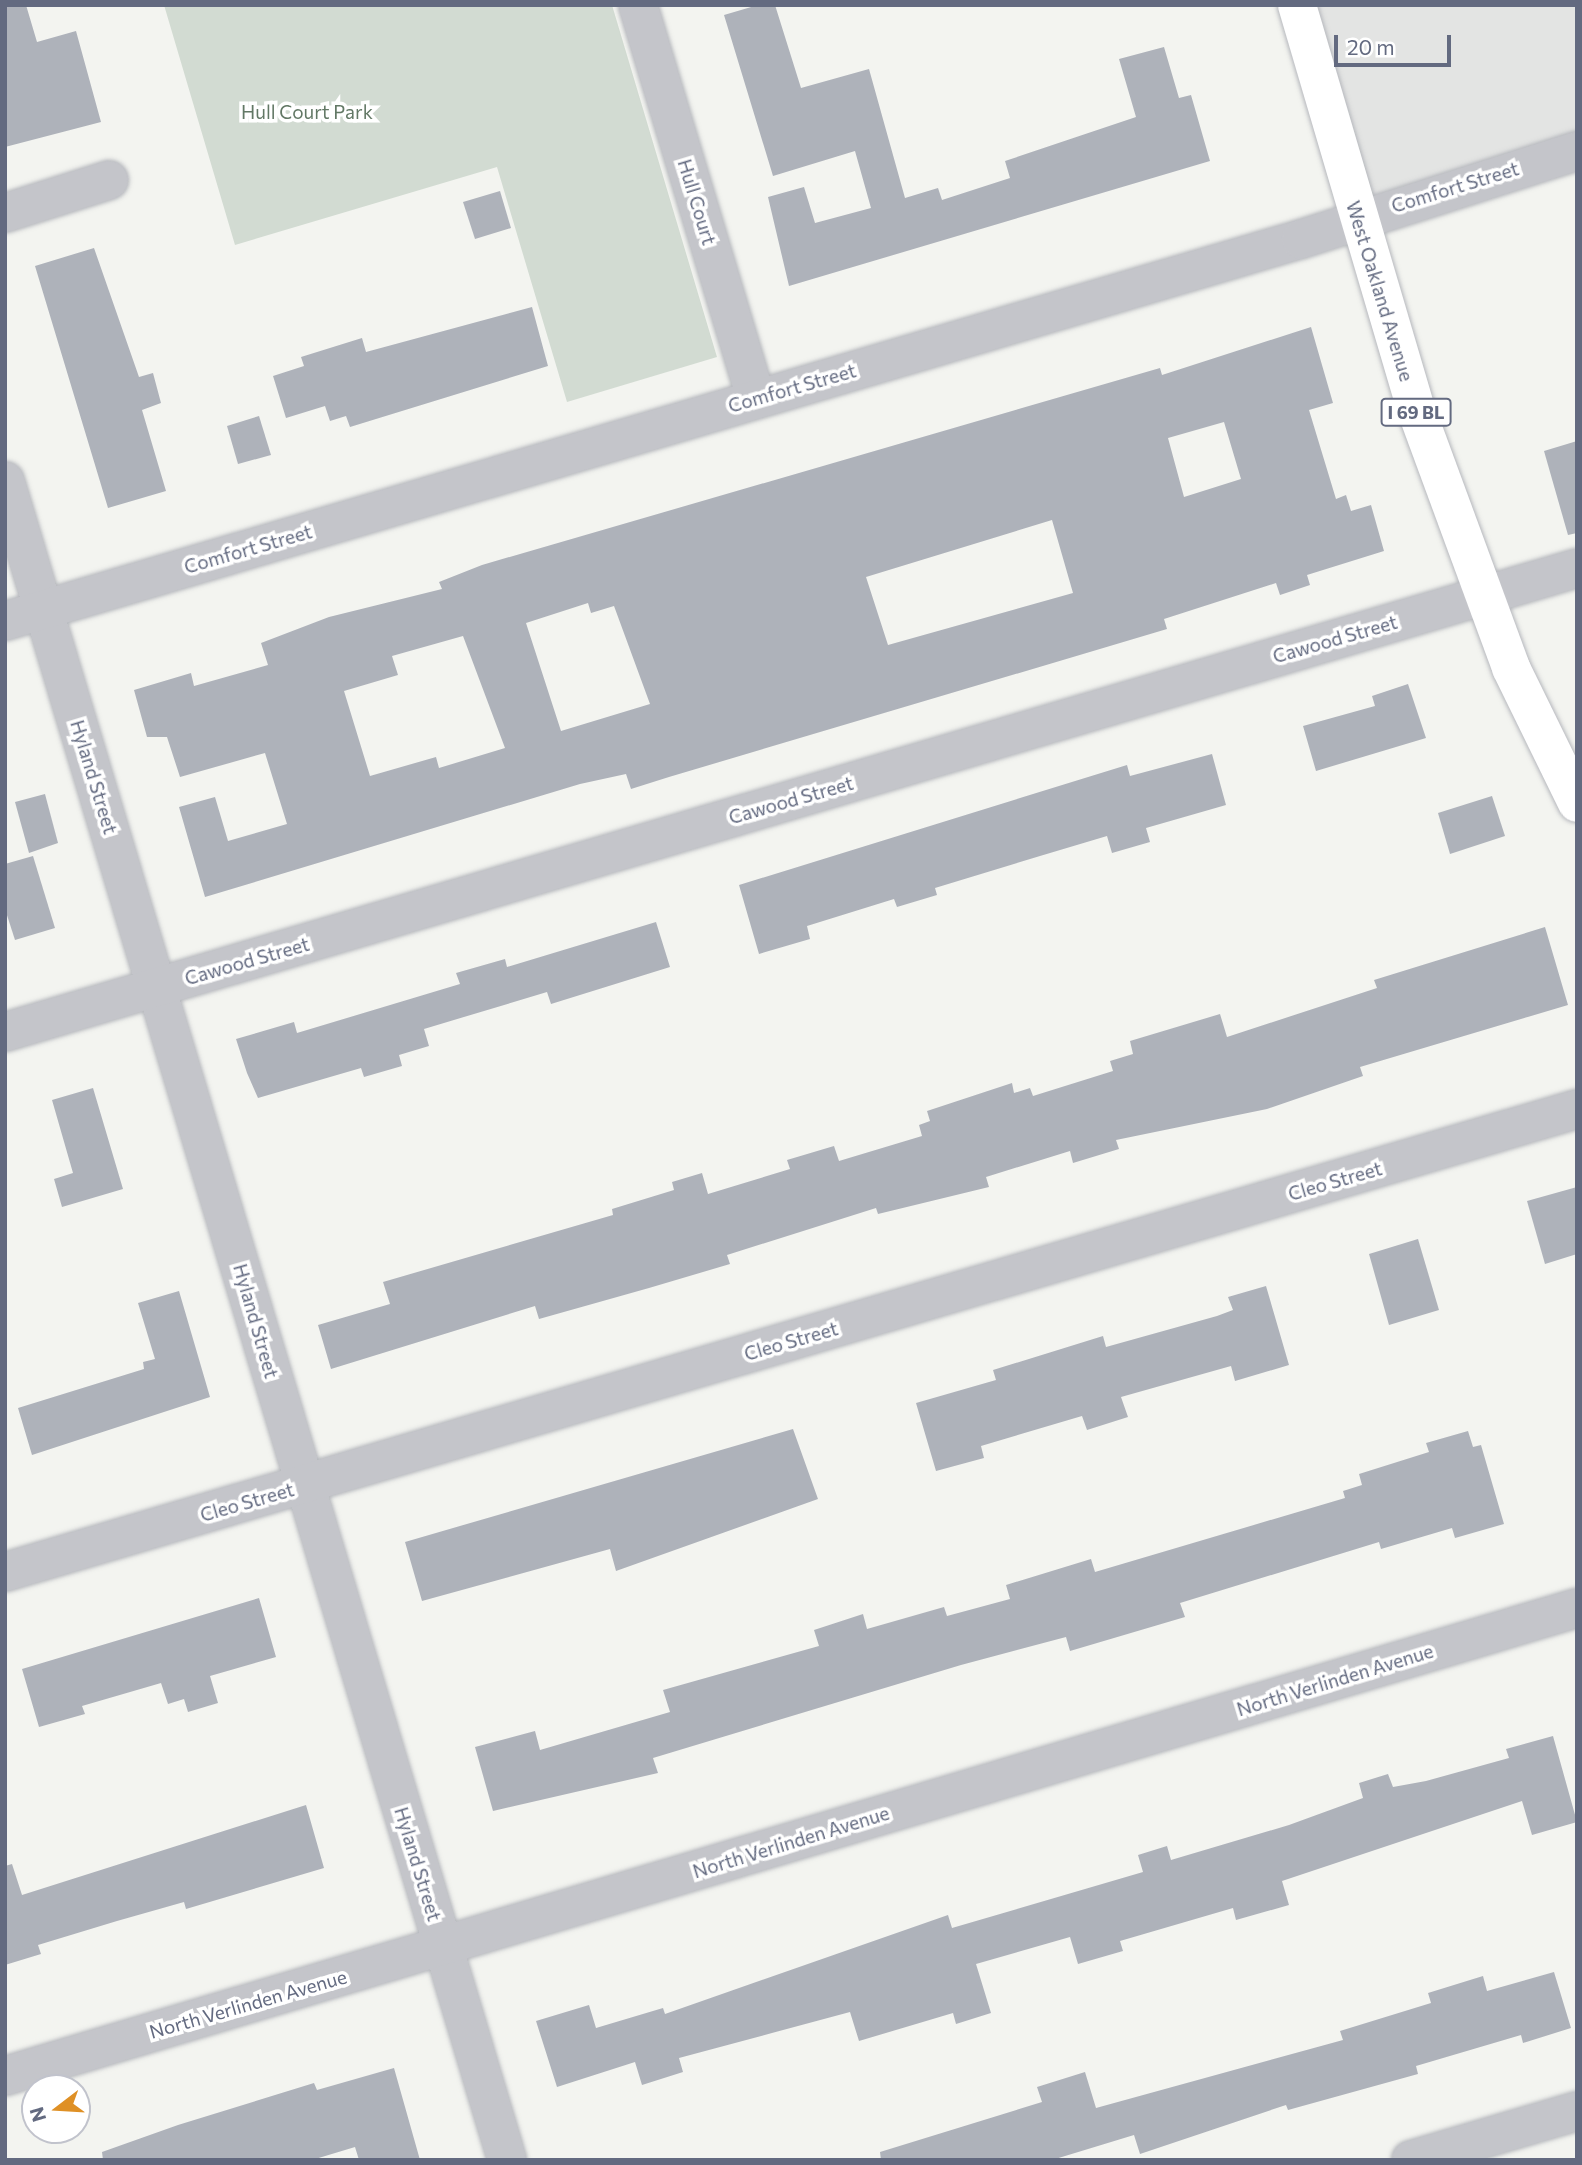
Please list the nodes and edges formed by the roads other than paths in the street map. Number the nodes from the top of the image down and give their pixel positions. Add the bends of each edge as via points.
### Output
1 (638, 5) edge
2 (1297, 5) edge
3 (1577, 151) edge
4 (109, 180) dead end
5 (5, 213) edge
6 (1357, 218) junction
7 (756, 399) junction
8 (5, 481) edge
9 (1577, 568) edge
10 (1483, 595) junction
11 (44, 610) junction
12 (5, 621) edge
13 (1577, 803) edge
14 (158, 988) junction
15 (5, 1032) edge
16 (1577, 1109) edge
17 (304, 1485) junction
18 (5, 1572) edge
19 (1577, 1608) edge
20 (443, 1946) junction
21 (5, 2076) edge
22 (1577, 2111) edge
23 (507, 2160) edge
24 (1411, 2160) edge

1 - 7 street, Hull Court
2 - 6 main road, West Oakland Avenue / I 69 BL
3 - 6 street, Comfort Street
4 - 5 street
6 - 7 street, Comfort Street
6 - 10 main road, West Oakland Avenue / I 69 BL
7 - 11 street, Comfort Street
8 - 11 street, Hyland Street
9 - 10 street, Cawood Street
10 - 13 main road, West Oakland Avenue / I 69 BL
10 - 14 street, Cawood Street
11 - 12 street, Comfort Street
11 - 14 street, Hyland Street
14 - 15 street, Cawood Street
14 - 17 street, Hyland Street
16 - 17 street, Cleo Street
17 - 18 street, Cleo Street
17 - 20 street, Hyland Street
19 - 20 street, North Verlinden Avenue
20 - 21 street, North Verlinden Avenue
20 - 23 street, Hyland Street
22 - 24 street

